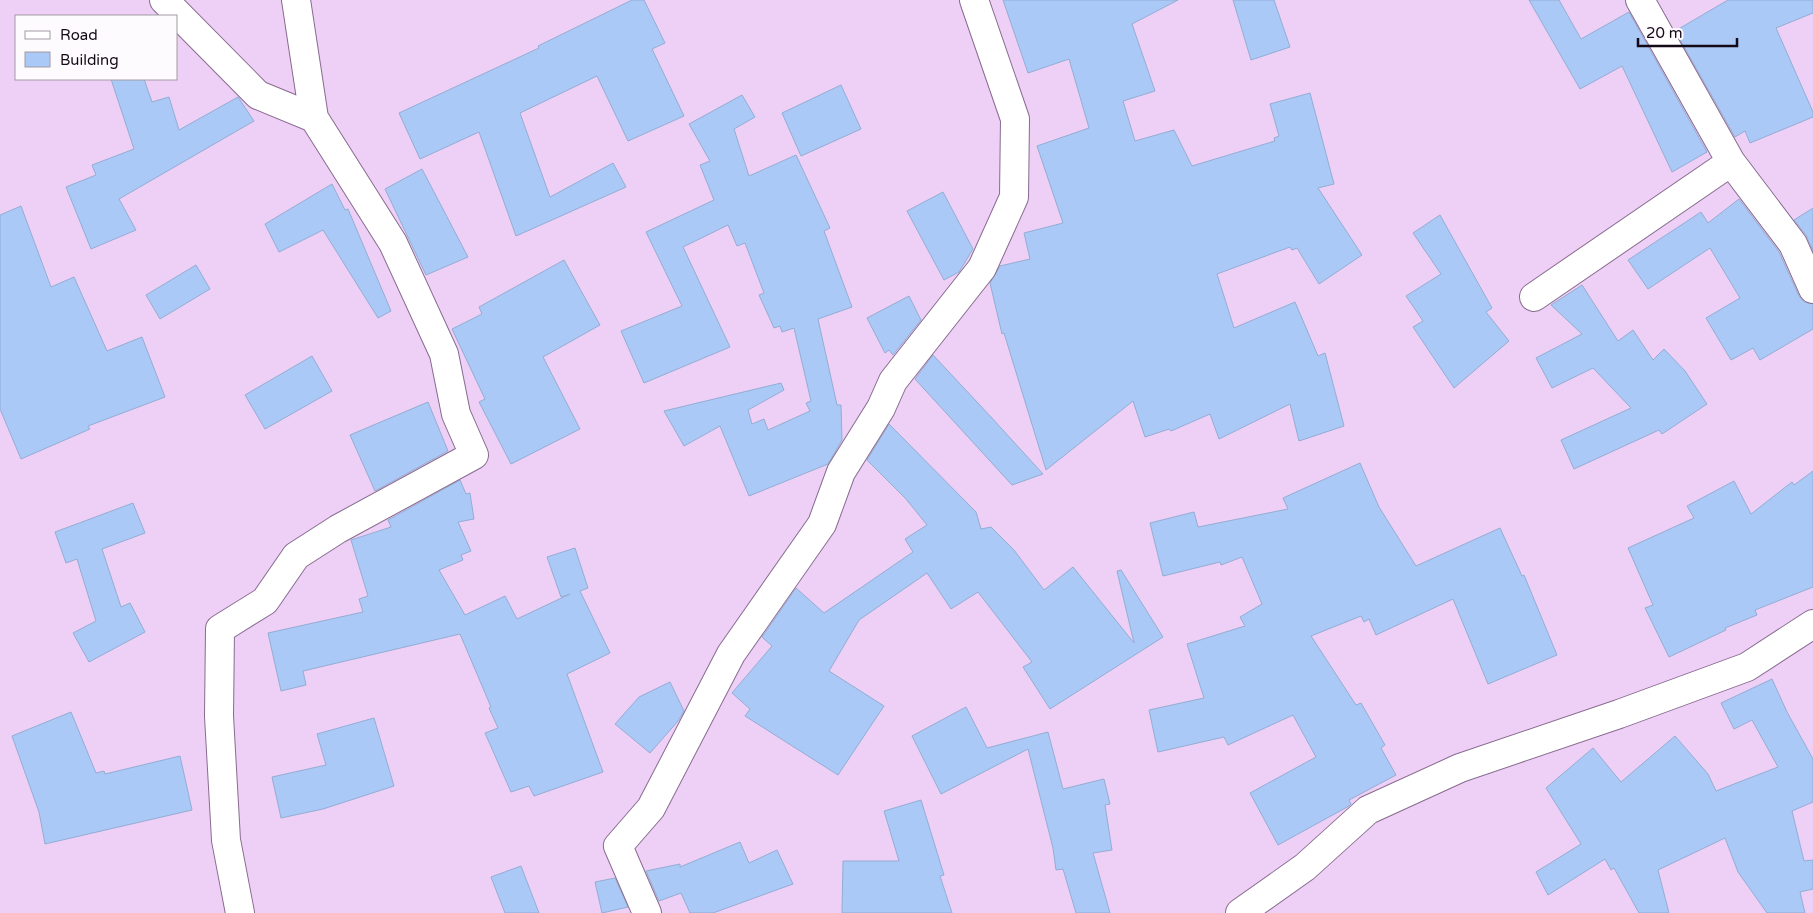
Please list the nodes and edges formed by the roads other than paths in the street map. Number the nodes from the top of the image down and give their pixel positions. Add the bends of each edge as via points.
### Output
1 (164, 0) edge
2 (296, 0) edge
3 (974, 0) edge
4 (1640, 0) edge
5 (314, 118) junction
6 (1732, 162) junction
7 (1813, 289) edge
8 (1534, 297) dead end
9 (1813, 624) edge
10 (622, 853) junction
11 (240, 913) edge
12 (640, 913) edge
13 (647, 913) edge
14 (1240, 913) edge

1 - 5 street via 258,94
2 - 5 street
3 - 10 street via 1015,119 1014,196 982,268 893,381 881,408 841,472 822,524 731,654 651,808 618,846
4 - 6 street
5 - 11 street via 393,242 444,354 456,414 474,455 338,529 296,556 265,601 220,629 219,716 226,840
6 - 7 street via 1792,244
6 - 8 street
9 - 14 street via 1747,666 1460,768 1368,810 1306,866
10 - 12 street
10 - 13 street

